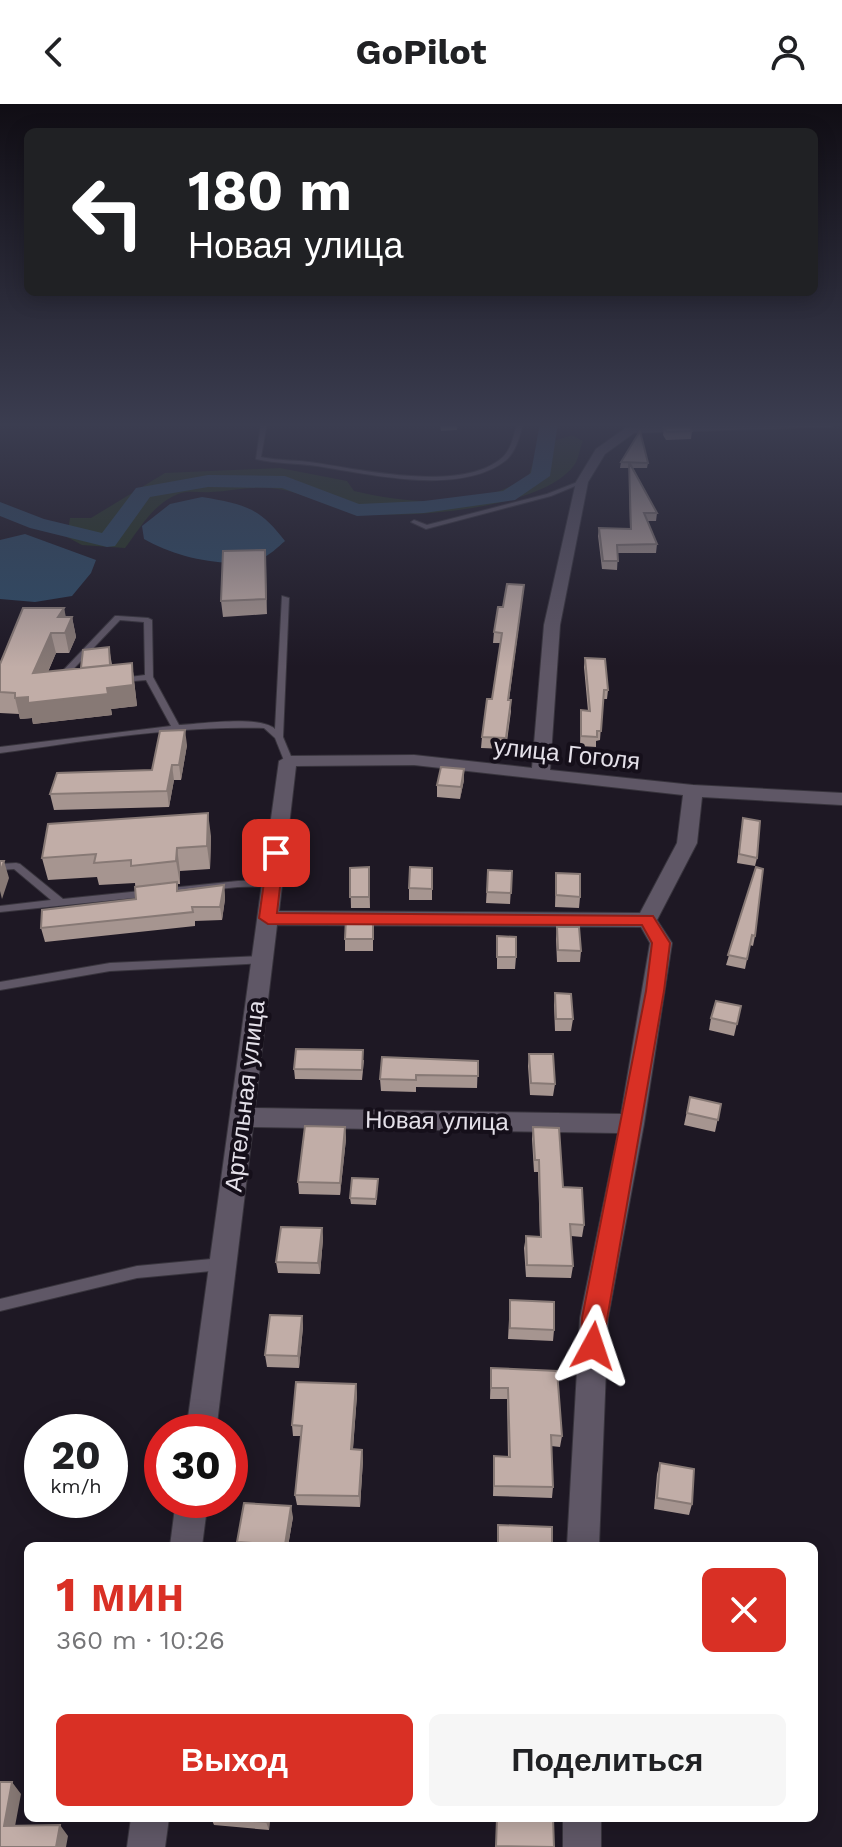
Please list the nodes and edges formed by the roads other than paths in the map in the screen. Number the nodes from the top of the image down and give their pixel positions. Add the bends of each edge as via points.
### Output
1 (513, 504) edge
2 (577, 504) edge
3 (414, 522) dead end
4 (285, 598) dead end
5 (149, 677) junction
6 (107, 681) edge
7 (65, 686) edge
8 (176, 728) junction
9 (279, 737) junction
10 (0, 750) edge
11 (288, 761) junction
12 (540, 776) junction
13 (693, 791) junction
14 (842, 799) edge
15 (0, 867) edge
16 (272, 883) junction
17 (61, 903) junction
18 (0, 909) edge
19 (268, 918) junction
20 (647, 920) junction
21 (262, 960) junction
22 (0, 986) edge
23 (242, 1117) junction
24 (632, 1124) junction
25 (223, 1264) junction
26 (0, 1305) edge
27 (203, 1414) edge
28 (190, 1518) edge
29 (187, 1542) edge
30 (583, 1542) edge
31 (149, 1822) edge
32 (582, 1822) edge
33 (146, 1847) edge
34 (582, 1847) edge

1 - 3 lane via 426,527
2 - 12 street via 552,625
4 - 9 lane
5 - 6 lane
5 - 7 lane via 148,620 118,618 51,687
5 - 8 lane
8 - 9 lane via 266,725
8 - 10 lane
9 - 11 lane
11 - 12 street, улица Гоголя via 414,760
11 - 16 street, Артельная улица
12 - 13 street, улица Гоголя
13 - 14 street, улица Гоголя
13 - 20 street via 687,843
15 - 17 lane via 16,866
16 - 17 lane
16 - 19 street, Артельная улица
17 - 18 lane
19 - 20 street
19 - 21 street, Артельная улица
20 - 24 street via 661,943
21 - 22 lane via 110,967
21 - 23 street, Артельная улица
23 - 24 street, Новая улица
23 - 25 street, Артельная улица
24 - 30 street via 594,1318
25 - 26 lane via 137,1272
25 - 27 street, Артельная улица
28 - 29 street
31 - 33 street
32 - 34 street

